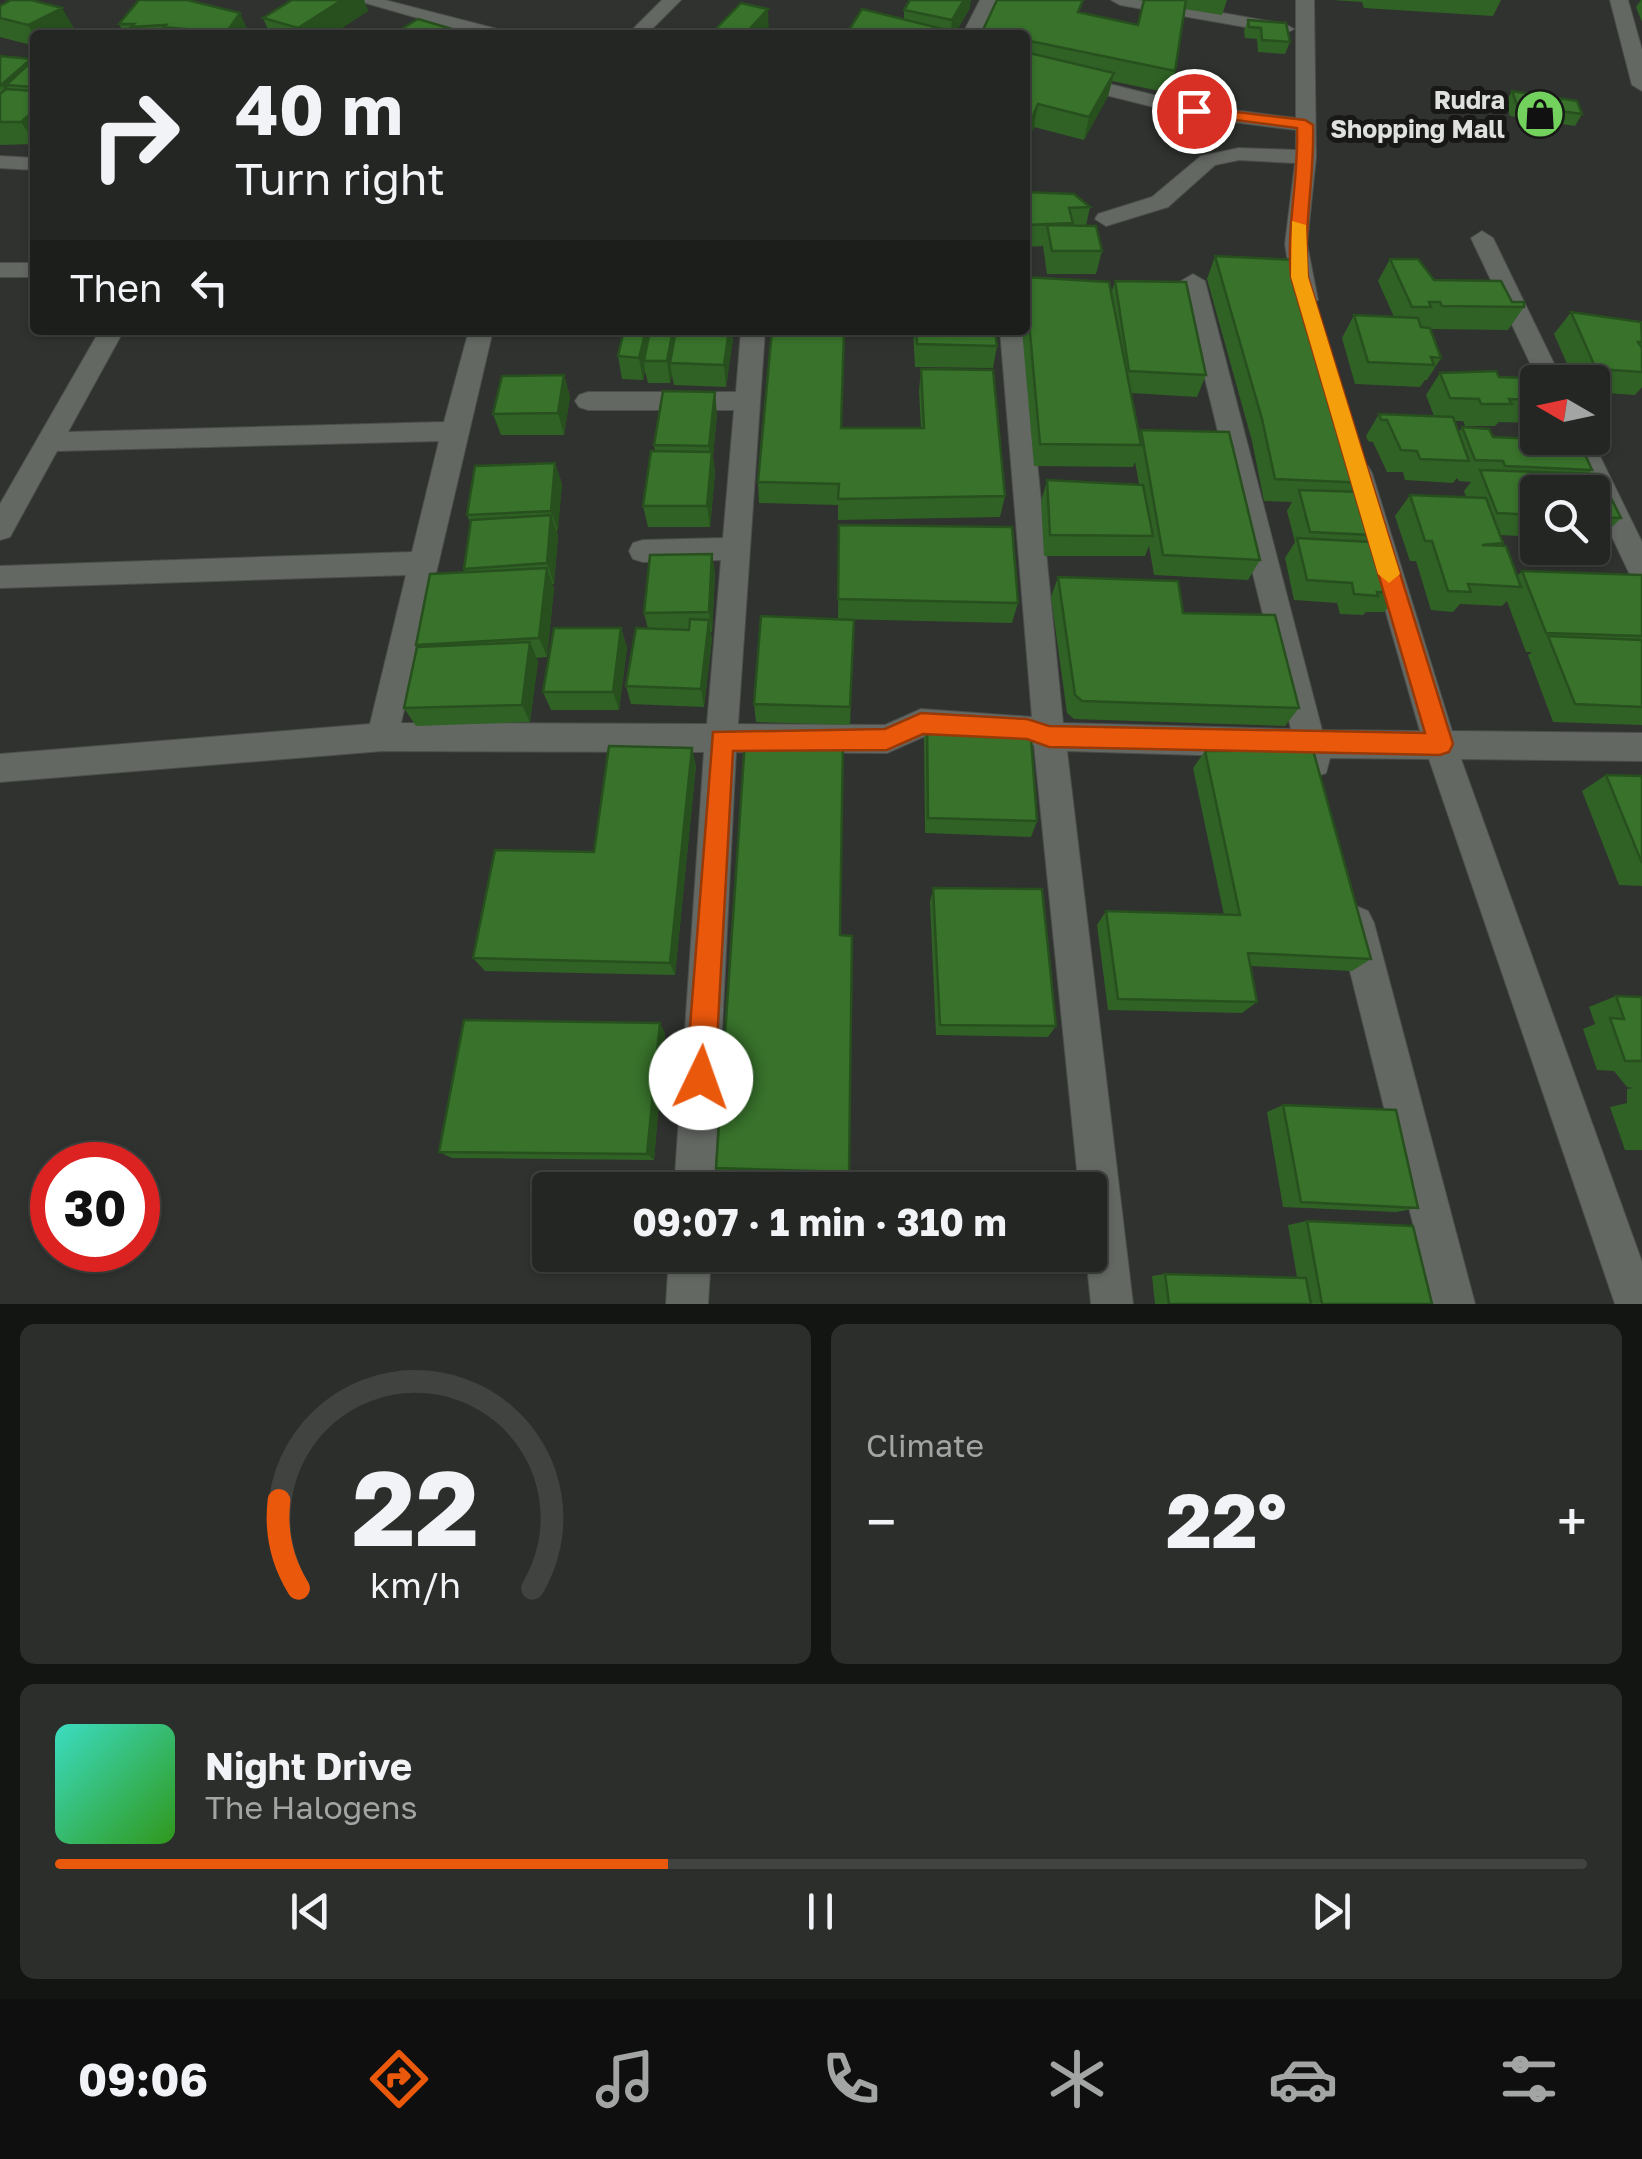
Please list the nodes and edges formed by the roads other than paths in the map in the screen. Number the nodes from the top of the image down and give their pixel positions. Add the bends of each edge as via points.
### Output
1 (364, 0) edge
2 (672, 0) edge
3 (988, 0) edge
4 (1120, 0) edge
5 (1305, 0) edge
6 (1619, 0) edge
7 (479, 30) edge
8 (641, 30) edge
9 (973, 30) edge
10 (1307, 32) junction
11 (1030, 70) edge
12 (1642, 85) edge
13 (1305, 125) junction
14 (1306, 157) junction
15 (0, 162) edge
16 (30, 164) edge
17 (1106, 218) dead end
18 (1482, 238) dead end
19 (0, 270) edge
20 (30, 270) edge
21 (1193, 281) dead end
22 (1316, 333) edge
23 (109, 335) edge
24 (480, 335) edge
25 (754, 335) edge
26 (1012, 335) edge
27 (1543, 365) edge
28 (748, 400) junction
29 (588, 401) dead end
30 (452, 430) junction
31 (52, 442) junction
32 (1350, 445) edge
33 (1586, 455) edge
34 (0, 529) edge
35 (737, 549) junction
36 (643, 551) dead end
37 (426, 563) junction
38 (1642, 571) edge
39 (0, 577) edge
40 (382, 737) junction
41 (1049, 737) junction
42 (722, 740) junction
43 (1310, 744) junction
44 (1440, 744) junction
45 (1642, 746) edge
46 (0, 768) edge
47 (1325, 802) edge
48 (1345, 880) edge
49 (695, 1172) edge
50 (689, 1272) edge
51 (687, 1304) edge
52 (1112, 1304) edge
53 (1454, 1304) edge
54 (1636, 1304) edge

1 - 7 street
2 - 8 street
3 - 9 street
4 - 10 street
5 - 10 street
6 - 12 street
10 - 13 street
11 - 13 street via 1194,111
13 - 14 street
14 - 17 street via 1239,154 1208,160 1160,202
14 - 22 street via 1297,259
15 - 16 street
18 - 27 street
19 - 20 street
21 - 43 street
23 - 31 street
24 - 30 street
25 - 28 street
26 - 41 street via 1008,383 1020,530
28 - 29 street
28 - 35 street
30 - 31 street
30 - 37 street
31 - 34 street
32 - 44 street
33 - 38 street
35 - 36 street
35 - 42 street
37 - 39 street
37 - 40 street
40 - 42 street
40 - 46 street
41 - 42 street via 1027,729 921,723 887,739
41 - 43 street
41 - 52 street
42 - 49 street
43 - 44 street
43 - 47 street
44 - 45 street
44 - 54 street
48 - 53 street
50 - 51 street

